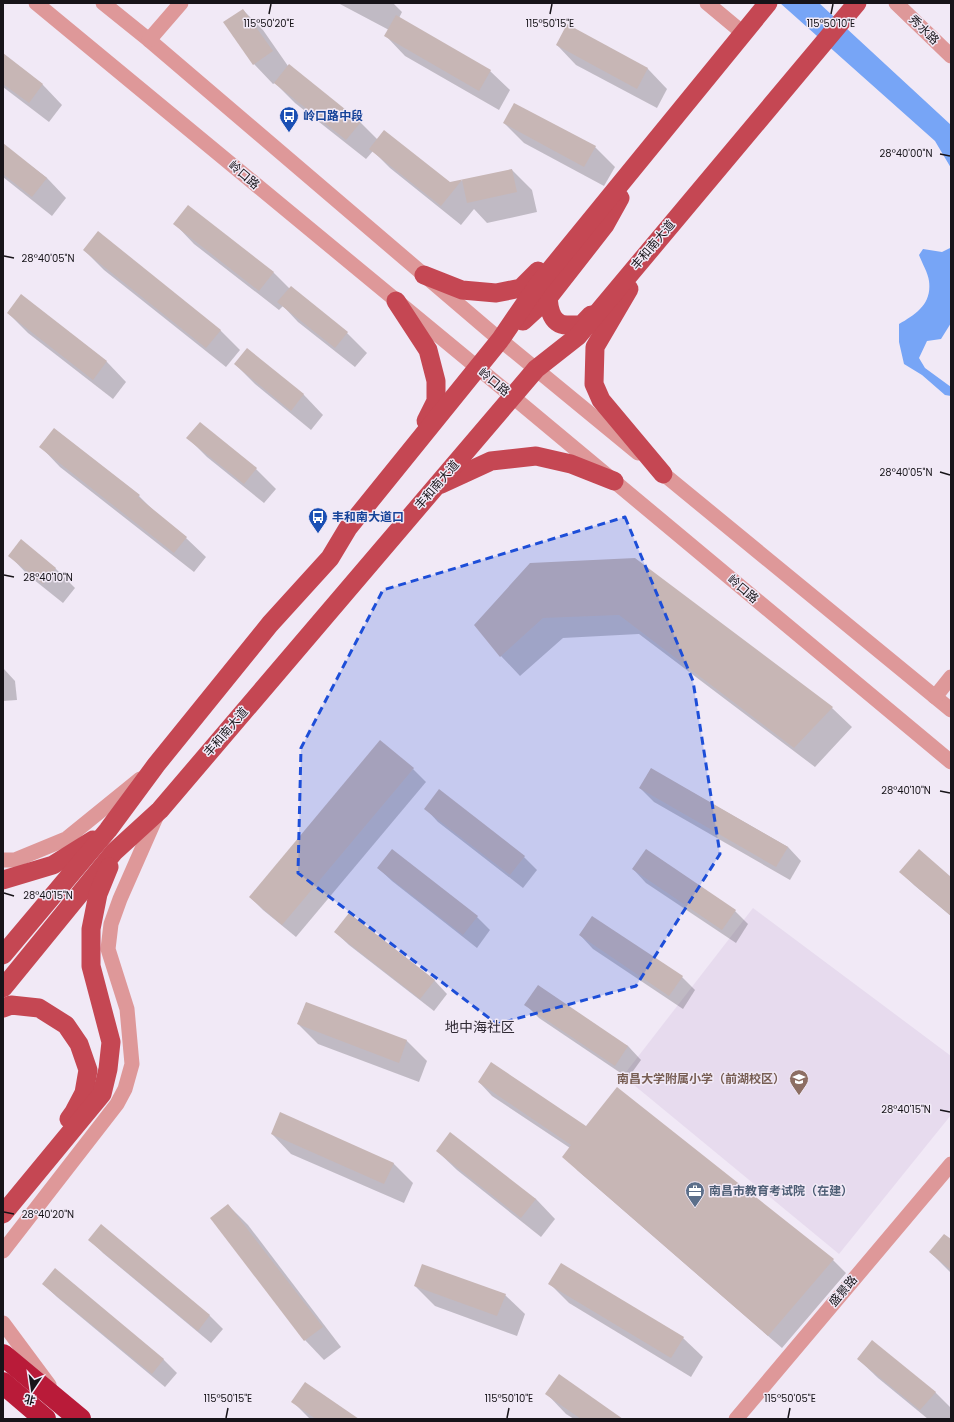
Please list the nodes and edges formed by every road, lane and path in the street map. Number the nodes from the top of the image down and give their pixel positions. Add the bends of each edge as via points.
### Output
1 (36, 3) edge
2 (103, 3) edge
3 (180, 3) edge
4 (707, 3) edge
5 (857, 3) edge
6 (896, 3) edge
7 (764, 7) edge
8 (744, 33) junction
9 (149, 40) junction
10 (951, 56) edge
11 (640, 160) junction
12 (604, 204) junction
13 (658, 240) junction
14 (563, 255) junction
15 (424, 275) junction
16 (613, 294) junction
17 (548, 298) junction
18 (396, 301) junction
19 (500, 340) junction
20 (477, 368) junction
21 (536, 370) junction
22 (512, 397) junction
23 (416, 444) junction
24 (663, 474) junction
25 (614, 481) junction
26 (436, 486) junction
27 (951, 677) edge
28 (935, 697) junction
29 (951, 710) edge
30 (951, 762) edge
31 (156, 765) junction
32 (160, 810) junction
33 (108, 830) junction
34 (114, 852) junction
35 (3, 860) edge
36 (3, 880) edge
37 (3, 955) edge
38 (3, 988) edge
39 (3, 1008) edge
40 (951, 1164) edge
41 (3, 1199) edge
42 (3, 1214) edge
43 (3, 1251) edge
44 (3, 1323) edge
45 (3, 1354) edge
46 (3, 1383) edge
47 (72, 1412) edge
48 (45, 1419) edge
49 (736, 1419) edge

1 - 18 street, 岭口路
2 - 9 street
3 - 9 street
4 - 8 street
5 - 13 main road, 丰和南大道
6 - 10 street, 秀水路
7 - 8 main road
8 - 11 main road
9 - 15 street
11 - 12 main road
11 - 17 main road via 605,225
12 - 14 main road
12 - 15 main road via 521,288 496,293 462,290
13 - 16 main road, 丰和南大道
13 - 24 main road via 595,347 594,384 600,400
14 - 17 main road via 549,284
14 - 19 main road via 537,286
15 - 19 street
16 - 17 main road via 581,324 565,326 558,323 551,313
16 - 21 main road, 丰和南大道 via 578,336
17 - 19 main road
18 - 20 street, 岭口路
18 - 23 main road via 428,350 436,381 436,401
19 - 20 main road
19 - 21 street
20 - 22 street, 岭口路
20 - 23 main road
21 - 22 main road, 丰和南大道
21 - 24 street
22 - 25 street, 岭口路
22 - 26 main road, 丰和南大道
23 - 31 main road via 348,528 330,558 270,624
24 - 28 street
25 - 26 main road via 571,464 536,456 491,461
25 - 30 street, 岭口路
26 - 32 main road, 丰和南大道
27 - 28 street
28 - 29 street
31 - 33 main road
31 - 35 street via 66,839 15,860
32 - 34 main road, 丰和南大道
32 - 43 street via 111,924 108,949 127,1009 130,1040 132,1064 125,1089 117,1104
33 - 36 main road via 53,865
33 - 37 main road
34 - 38 main road, 丰和南大道
34 - 42 main road via 98,894 91,928 91,966 111,1042 102,1094
39 - 41 main road via 11,1005 39,1008 66,1025 79,1044 88,1070 84,1093 74,1112
40 - 49 street, 盛景路
44 - 47 street
45 - 47 highway
46 - 48 highway

